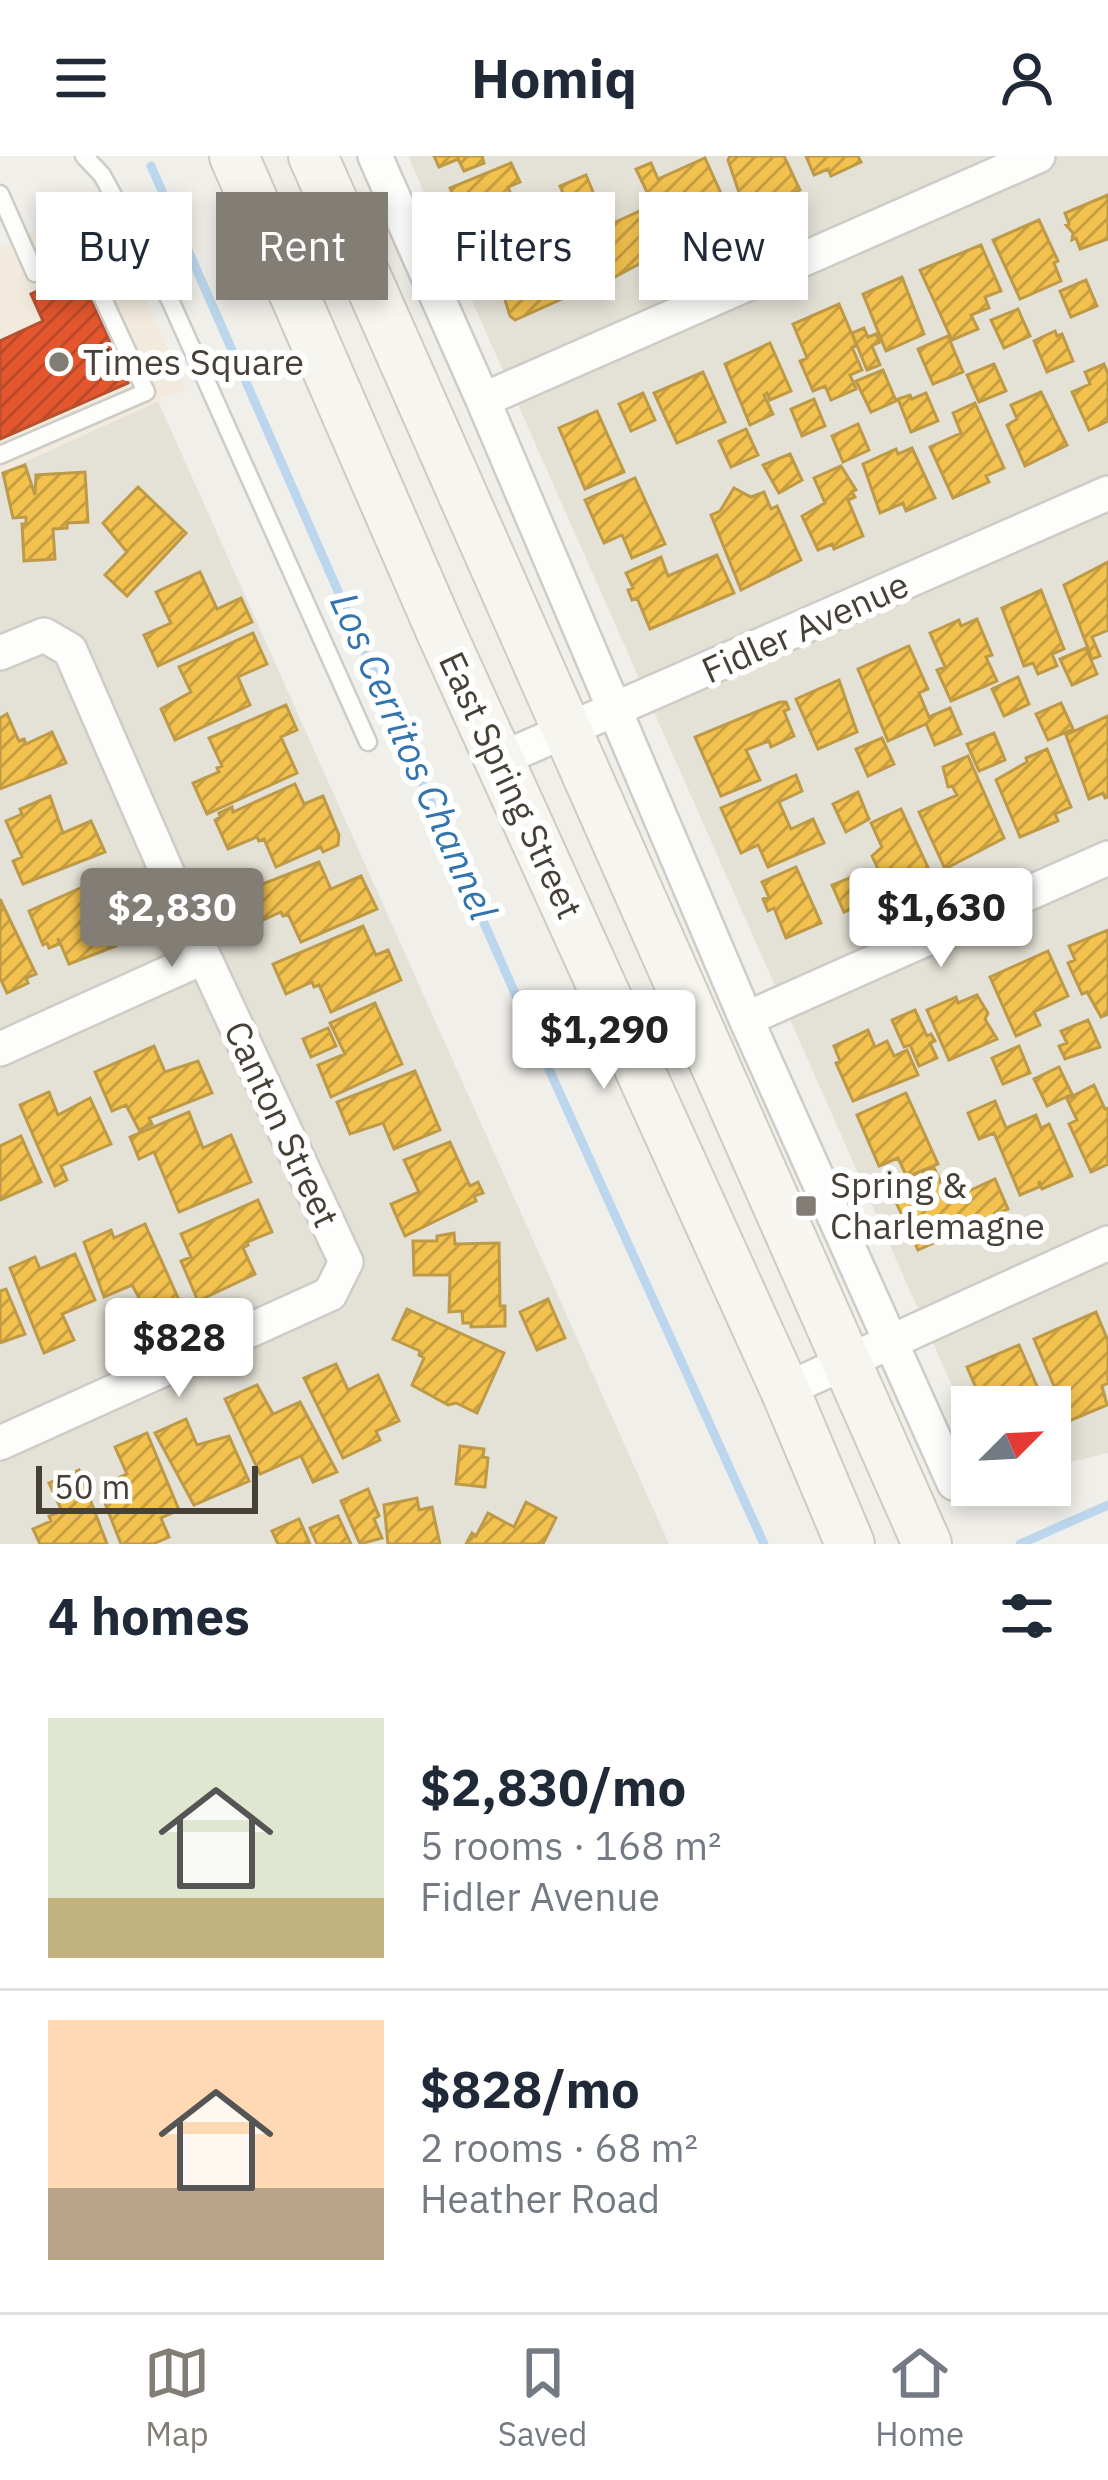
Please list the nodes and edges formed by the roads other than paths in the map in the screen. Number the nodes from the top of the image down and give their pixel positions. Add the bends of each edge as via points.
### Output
1 (84, 156) edge
2 (234, 156) edge
3 (313, 156) edge
4 (374, 156) edge
5 (1038, 156) edge
6 (0, 194) edge
7 (483, 400) junction
8 (0, 455) edge
9 (1108, 493) edge
10 (0, 653) edge
11 (616, 711) junction
12 (566, 730) junction
13 (368, 742) dead end
14 (501, 759) junction
15 (1108, 858) edge
16 (204, 957) junction
17 (746, 1019) junction
18 (0, 1049) edge
19 (1108, 1244) edge
20 (891, 1341) junction
21 (846, 1363) junction
22 (785, 1390) junction
23 (0, 1443) edge
24 (951, 1476) edge
25 (920, 1528) edge
26 (850, 1544) edge

1 - 13 lane via 170,300
2 - 14 main road, East Spring Street
3 - 12 main road, East Spring Street
4 - 7 street
5 - 7 street
6 - 8 lane via 35,273 82,253 146,392
7 - 11 street
9 - 11 street, Fidler Avenue
10 - 16 street, Canton Street via 44,635 70,650
11 - 12 street, Fidler Avenue
11 - 17 street
12 - 14 street, Fidler Avenue
12 - 21 main road, East Spring Street
14 - 22 main road, East Spring Street
15 - 17 street
16 - 18 street
16 - 23 street, Canton Street via 346,1262 330,1294
17 - 20 street
19 - 20 street
20 - 21 street
20 - 24 street
21 - 22 street
21 - 25 main road, East Spring Street
22 - 26 main road, East Spring Street

